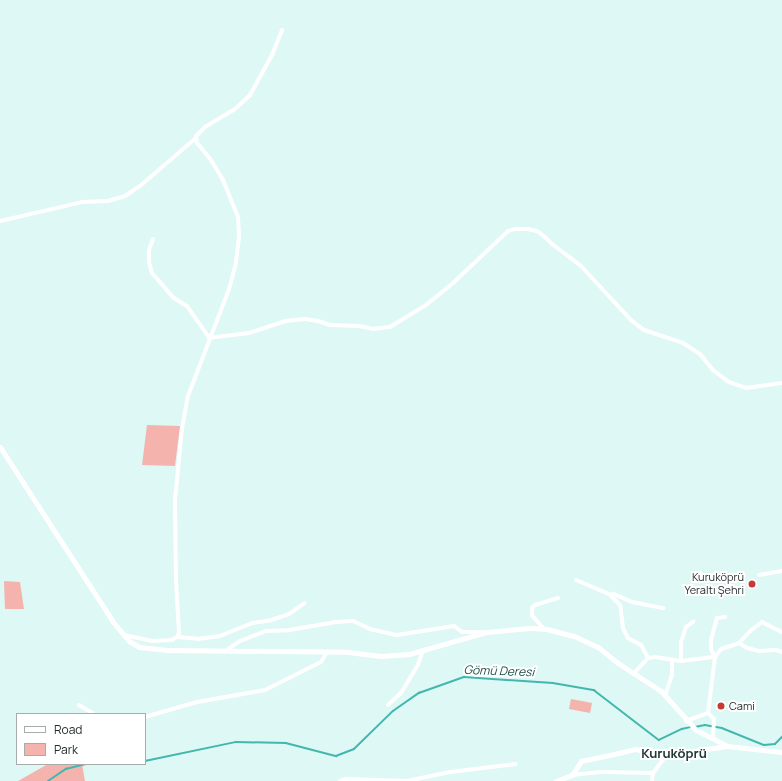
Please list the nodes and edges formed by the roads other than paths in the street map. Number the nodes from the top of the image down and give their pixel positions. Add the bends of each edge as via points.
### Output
1 (282, 30) dead end
2 (196, 138) junction
3 (0, 221) edge
4 (153, 240) dead end
5 (210, 338) junction
6 (782, 383) edge
7 (0, 447) edge
8 (782, 571) edge
9 (759, 575) dead end
10 (576, 580) dead end
11 (611, 595) junction
12 (558, 598) dead end
13 (305, 604) dead end
14 (663, 608) dead end
15 (725, 617) dead end
16 (693, 622) dead end
17 (544, 629) junction
18 (488, 632) junction
19 (782, 632) edge
20 (124, 635) junction
21 (177, 638) junction
22 (739, 643) junction
23 (227, 650) junction
24 (423, 650) junction
25 (327, 652) junction
26 (782, 652) edge
27 (715, 657) junction
28 (648, 658) junction
29 (672, 660) junction
30 (682, 661) junction
31 (634, 673) junction
32 (665, 696) junction
33 (79, 705) dead end
34 (388, 705) dead end
35 (92, 713) edge
36 (708, 713) junction
37 (146, 717) edge
38 (686, 721) junction
39 (713, 738) junction
40 (727, 746) junction
41 (782, 752) edge
42 (666, 756) junction
43 (516, 764) dead end
44 (653, 773) junction
45 (572, 775) junction
46 (340, 781) edge
47 (556, 781) edge
48 (652, 781) edge

1 - 2 street via 272,55 250,95 235,109 205,127
2 - 3 street via 125,196 108,201 82,202
2 - 5 street via 232,199 238,217 240,236 236,262
4 - 5 street via 149,250 152,273 174,298 187,306
5 - 6 street via 249,333 285,321 318,321 330,325 373,329 390,326 426,305 508,231 521,228 545,236 581,266 631,320 644,330 683,343 700,354 713,370 729,382 746,388
5 - 21 street via 188,396 178,465 175,539 180,633
7 - 20 street via 78,569
8 - 9 street
10 - 11 street
11 - 14 street
11 - 28 street via 620,605 628,638 641,645
12 - 17 street via 532,608 532,614
13 - 21 street via 289,614 253,623 220,636
15 - 27 street via 717,618 711,640 711,649
16 - 30 street via 686,627 681,642
17 - 18 street
17 - 31 street via 574,636 598,647
18 - 23 street via 462,632 454,626 397,635 370,629 353,621 336,622 266,632 240,641
18 - 24 street
19 - 22 street via 762,622
20 - 21 street via 152,641
20 - 23 street via 140,647 150,649
22 - 26 street via 759,651
22 - 27 street via 722,649
23 - 25 street
24 - 25 street via 381,656
24 - 34 street via 418,665 401,693
25 - 37 street via 321,662 265,690 197,702
27 - 30 street
27 - 36 street
28 - 29 street
28 - 31 street
29 - 30 street
29 - 32 street via 672,674
31 - 32 street
32 - 38 street
33 - 35 street
36 - 38 street
36 - 39 street via 714,719
38 - 39 street via 696,730
39 - 40 street
40 - 41 street
40 - 42 street via 698,750 689,756
42 - 44 street
42 - 45 street via 635,749 581,761
43 - 46 street via 450,772 407,781
44 - 45 street via 603,772
44 - 48 street
45 - 47 street

